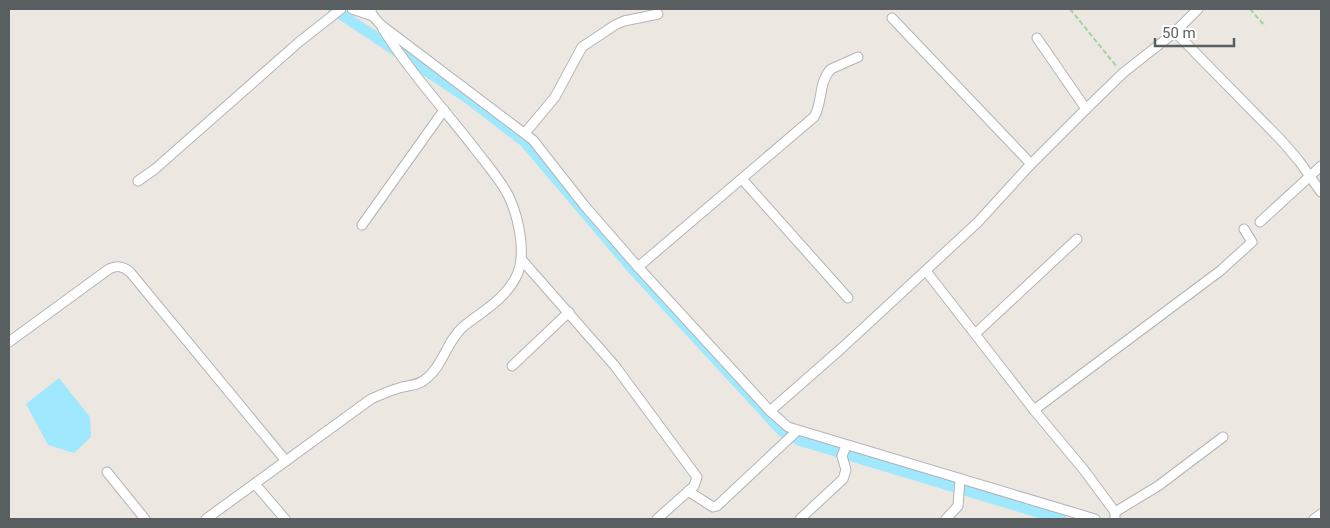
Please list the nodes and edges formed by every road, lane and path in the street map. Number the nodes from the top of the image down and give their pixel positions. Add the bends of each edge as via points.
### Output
1 (352, 9) edge
2 (1070, 9) edge
3 (1198, 9) edge
4 (1250, 9) edge
5 (339, 11) edge
6 (372, 11) edge
7 (658, 14) dead end
8 (892, 18) dead end
9 (381, 25) junction
10 (1264, 26) dead end
11 (1174, 32) junction
12 (1037, 38) dead end
13 (858, 57) dead end
14 (1123, 73) junction
15 (1086, 109) junction
16 (444, 110) junction
17 (525, 133) junction
18 (1031, 164) junction
19 (1321, 166) edge
20 (1310, 176) junction
21 (742, 179) junction
22 (138, 181) dead end
23 (1321, 192) edge
24 (1260, 222) dead end
25 (362, 225) dead end
26 (1244, 229) dead end
27 (1077, 239) dead end
28 (521, 259) junction
29 (638, 267) junction
30 (926, 272) junction
31 (848, 298) dead end
32 (569, 312) junction
33 (974, 334) junction
34 (9, 342) edge
35 (512, 366) dead end
36 (1034, 410) junction
37 (770, 411) junction
38 (794, 435) junction
39 (1223, 437) dead end
40 (844, 450) junction
41 (286, 461) junction
42 (107, 472) dead end
43 (255, 484) junction
44 (960, 486) junction
45 (688, 491) junction
46 (1321, 514) edge
47 (1115, 516) edge
48 (144, 519) edge
49 (206, 519) edge
50 (285, 519) edge
51 (657, 519) edge
52 (800, 519) edge
53 (946, 519) edge
54 (1095, 519) edge
55 (1314, 519) edge

1 - 6 street
2 - 14 path
3 - 11 street
4 - 10 path
5 - 22 street via 298,42
6 - 9 street
7 - 17 street via 624,21 582,47 555,97
8 - 18 street
9 - 16 street via 400,56
9 - 17 street
11 - 14 street
11 - 20 street via 1282,142
12 - 15 street
13 - 21 street via 827,73 814,117
14 - 15 street
15 - 18 street
16 - 25 street
16 - 28 street via 510,198 522,250
17 - 29 street
18 - 30 street
19 - 20 street
20 - 23 street
20 - 24 street
21 - 29 street
21 - 31 street
26 - 36 street via 1252,242 1220,271
27 - 33 street
28 - 32 street
28 - 41 street via 512,284 453,337 428,378 419,384 371,399
29 - 37 street
30 - 33 street
30 - 37 street
32 - 35 street
32 - 45 street via 615,366 697,477
33 - 36 street
34 - 41 street via 109,269 121,266 130,272
36 - 47 street via 1084,470
37 - 38 street
38 - 40 street
38 - 45 street via 717,506 708,506
39 - 47 street
40 - 44 street
40 - 52 street via 846,470 843,479
41 - 43 street
42 - 48 street
43 - 49 street
43 - 50 street
44 - 53 street via 957,509
44 - 54 street
45 - 51 street
46 - 55 street

